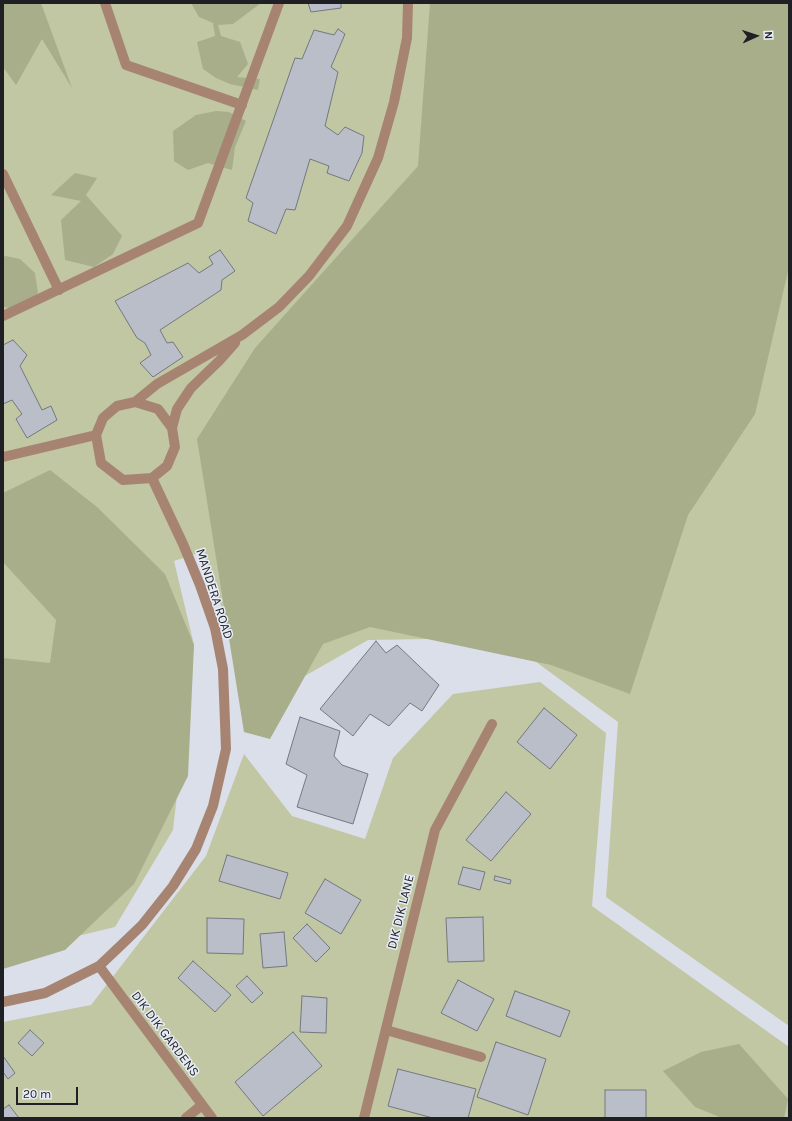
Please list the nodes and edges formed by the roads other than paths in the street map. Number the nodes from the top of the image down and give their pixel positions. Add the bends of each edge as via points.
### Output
1 (105, 3) edge
2 (279, 3) edge
3 (408, 3) edge
4 (242, 105) junction
5 (3, 174) edge
6 (59, 290) junction
7 (3, 316) edge
8 (242, 335) junction
9 (135, 402) junction
10 (172, 428) junction
11 (96, 435) junction
12 (3, 457) edge
13 (152, 478) junction
14 (492, 724) dead end
15 (98, 966) junction
16 (3, 1002) edge
17 (386, 1030) junction
18 (481, 1057) dead end
19 (202, 1105) junction
20 (186, 1118) edge
21 (212, 1118) edge
22 (364, 1118) edge

1 - 4 street via 126,65
2 - 4 street
3 - 8 street via 407,38 394,102 378,158 346,226 309,276 279,307
4 - 6 street via 198,223
5 - 6 street
6 - 7 street
8 - 9 street via 157,384
8 - 10 street via 191,388 177,409
9 - 10 street via 158,409
9 - 11 street via 117,406 103,418
10 - 13 street via 174,448 167,466
11 - 12 street
11 - 13 street via 101,463 124,480
13 - 15 street, MANDERA ROAD via 188,555 215,628 223,669 226,749 213,806 196,849 173,886 142,925
14 - 17 street, DIK DIK LANE via 435,830
15 - 16 street, MANDERA ROAD via 45,993
15 - 19 street, DIK DIK GARDENS
17 - 18 street
17 - 22 street, DIK DIK LANE
19 - 20 street
19 - 21 street, DIK DIK GARDENS

